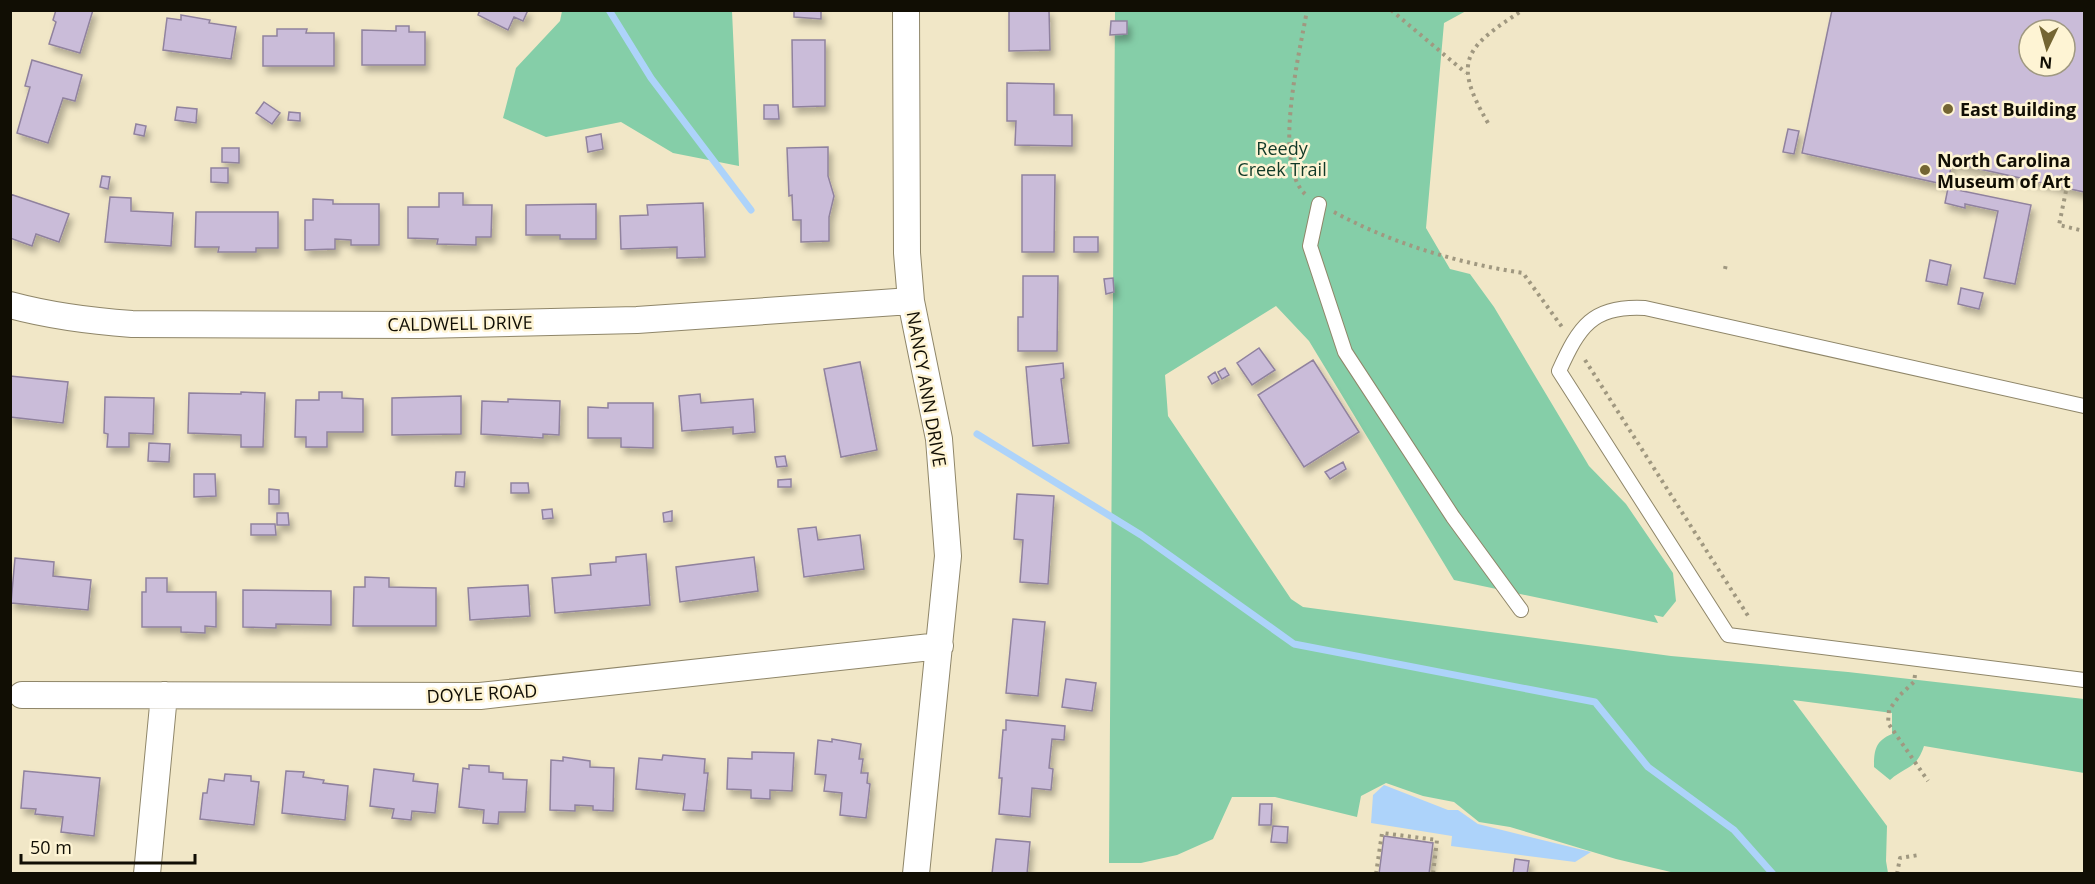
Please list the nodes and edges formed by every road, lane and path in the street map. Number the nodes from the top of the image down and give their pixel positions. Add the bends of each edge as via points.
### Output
1 (906, 10) edge
2 (1307, 10) edge
3 (1391, 10) edge
4 (1523, 10) edge
5 (1466, 73) junction
6 (1488, 123) dead end
7 (2066, 191) dead end
8 (1320, 204) junction
9 (2085, 231) edge
10 (911, 301) junction
11 (10, 305) edge
12 (1563, 328) dead end
13 (1582, 357) dead end
14 (2085, 406) edge
15 (1521, 610) dead end
16 (1764, 640) junction
17 (940, 646) junction
18 (1917, 659) junction
19 (2085, 680) edge
20 (22, 695) dead end
21 (164, 695) junction
22 (1928, 781) dead end
23 (1919, 855) dead end
24 (147, 873) edge
25 (916, 873) edge
26 (1376, 873) edge
27 (1433, 873) edge
28 (1896, 873) edge

1 - 10 street, NANCY ANN DRIVE via 907,253
2 - 8 path via 1289,119 1289,145 1301,190
3 - 5 path
4 - 5 path via 1474,48
5 - 6 path
7 - 9 path via 2059,225
8 - 12 path via 1378,233 1442,257 1523,273
8 - 15 lane via 1310,246 1345,352 1453,517
10 - 11 street, CALDWELL DRIVE via 637,320 421,324 132,324 94,322
10 - 17 street, NANCY ANN DRIVE via 939,439 943,482 948,556
13 - 16 path
14 - 16 lane via 1645,308 1618,308 1594,318 1573,341 1559,371 1728,635
16 - 18 lane
17 - 21 street, DOYLE ROAD via 480,696
17 - 25 street, NANCY ANN DRIVE
18 - 19 lane
18 - 22 path via 1914,682 1889,710 1888,723
20 - 21 street, DOYLE ROAD
21 - 24 street
23 - 28 path via 1900,858
26 - 27 path via 1382,833 1437,840

